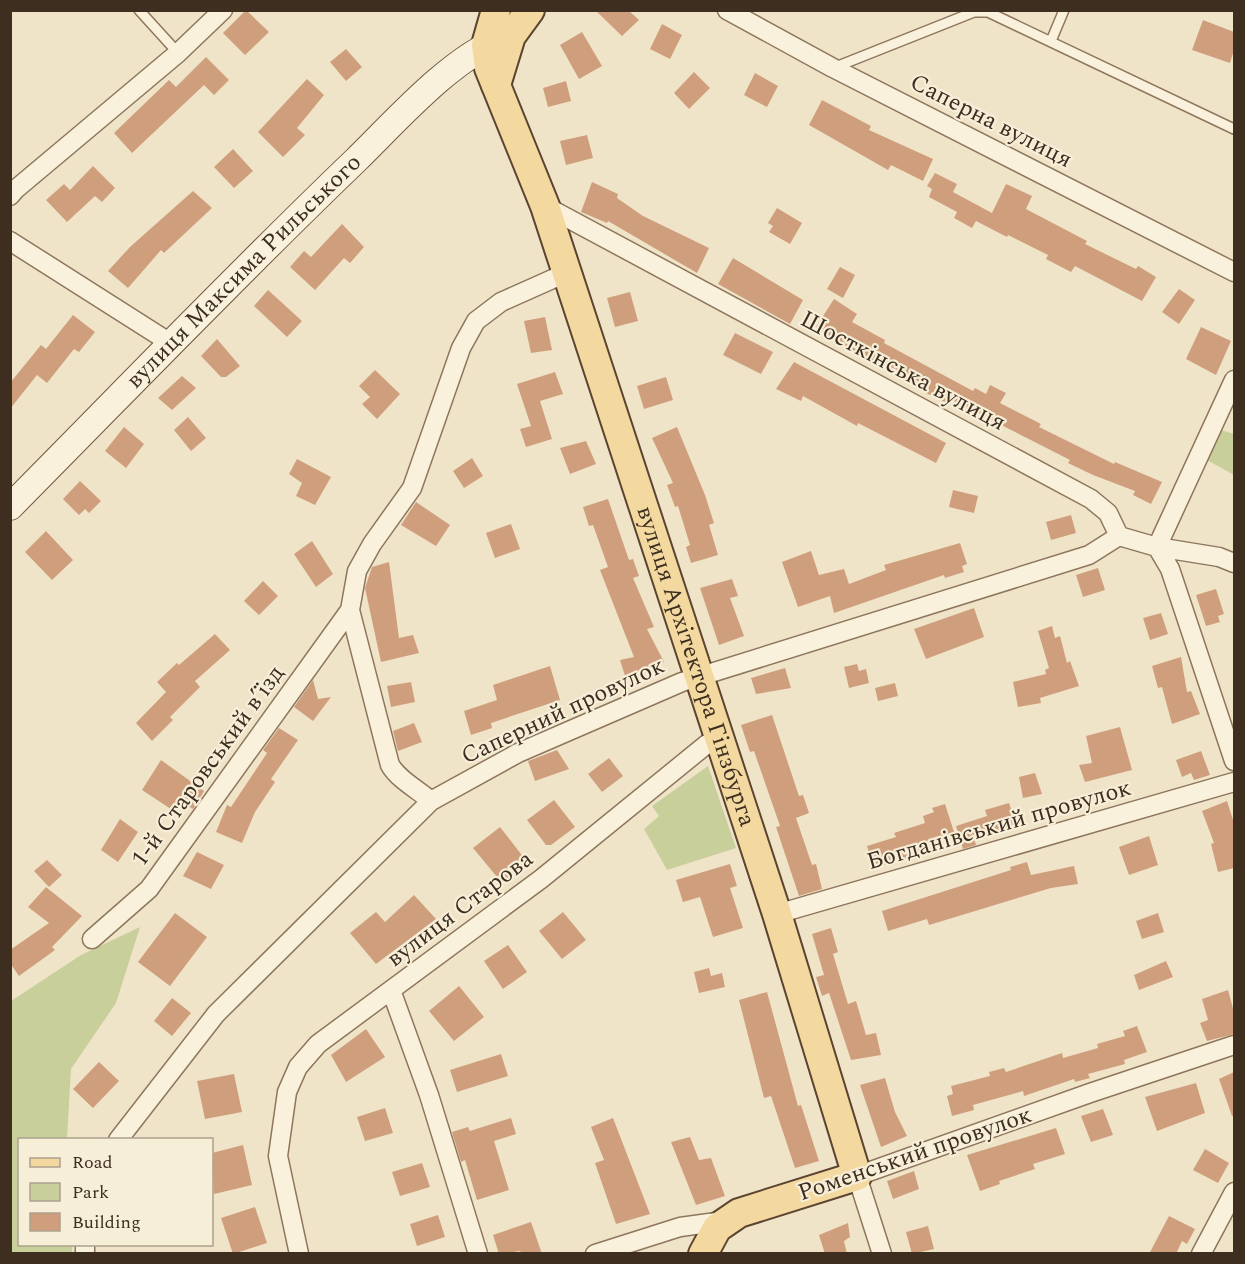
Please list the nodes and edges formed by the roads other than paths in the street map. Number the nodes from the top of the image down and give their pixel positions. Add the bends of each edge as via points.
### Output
1 (139, 10) edge
2 (224, 10) edge
3 (496, 10) edge
4 (530, 10) edge
5 (727, 10) edge
6 (1064, 10) edge
7 (499, 41) junction
8 (1051, 41) junction
9 (177, 53) junction
10 (833, 68) junction
11 (496, 86) joint
12 (1234, 129) edge
13 (12, 189) edge
14 (545, 206) junction
15 (10, 241) edge
16 (1234, 272) edge
17 (566, 273) junction
18 (172, 344) junction
19 (1234, 380) edge
20 (10, 507) edge
21 (1119, 536) junction
22 (1157, 547) junction
23 (1234, 563) edge
24 (350, 610) junction
25 (699, 677) junction
26 (719, 740) junction
27 (1234, 761) edge
28 (1234, 782) edge
29 (431, 801) junction
30 (777, 914) junction
31 (92, 939) dead end
32 (391, 990) junction
33 (1234, 1045) edge
34 (120, 1138) edge
35 (857, 1176) junction
36 (1234, 1192) edge
37 (724, 1221) junction
38 (299, 1254) edge
39 (478, 1254) edge
40 (595, 1254) edge
41 (703, 1254) edge
42 (882, 1254) edge
43 (1201, 1254) edge

1 - 9 lane
2 - 9 street
3 - 7 main road, вулиця Максима Рильського
4 - 7 main road, вулиця Максима Рильського
5 - 10 street, Саперна вулиця
6 - 8 lane
7 - 11 main road, вулиця Максима Рильського
7 - 18 main road, вулиця Максима Рильського via 426,93
8 - 10 lane via 988,12 974,12
8 - 12 lane
9 - 13 street
10 - 16 street, Саперна вулиця
11 - 14 main road, вулиця Архітектора Гінзбурга
14 - 17 main road, вулиця Архітектора Гінзбурга
14 - 21 street, Шосткінська вулиця via 1091,499 1108,513
15 - 18 street
17 - 24 street via 501,302 476,321 460,348 412,488 357,571
17 - 25 main road, вулиця Архітектора Гінзбурга
18 - 20 main road, вулиця Максима Рильського
19 - 22 street
21 - 22 street
21 - 25 street, Саперний провулок via 1089,555
22 - 23 street
22 - 27 street via 1170,568
24 - 29 street via 390,765
24 - 31 street, 1-й Старовський в’їзд via 149,889
25 - 26 main road, вулиця Архітектора Гінзбурга
25 - 29 street, Саперний провулок via 518,753
26 - 30 main road, вулиця Архітектора Гінзбурга
26 - 32 street, вулиця Старова via 707,744 541,879
28 - 30 street, Богданівський провулок
29 - 34 street, Саперний провулок via 216,1014
30 - 35 main road, вулиця Архітектора Гінзбурга
32 - 38 street via 318,1044 298,1066 287,1092 278,1155
32 - 39 street, вулиця Старова via 429,1095
33 - 35 street, Роменський провулок
35 - 37 main road, Роменський провулок
35 - 42 street, вулиця Архітектора Гінзбурга
36 - 43 street
37 - 40 street, Роменський провулок via 680,1227
37 - 41 main road via 711,1235

